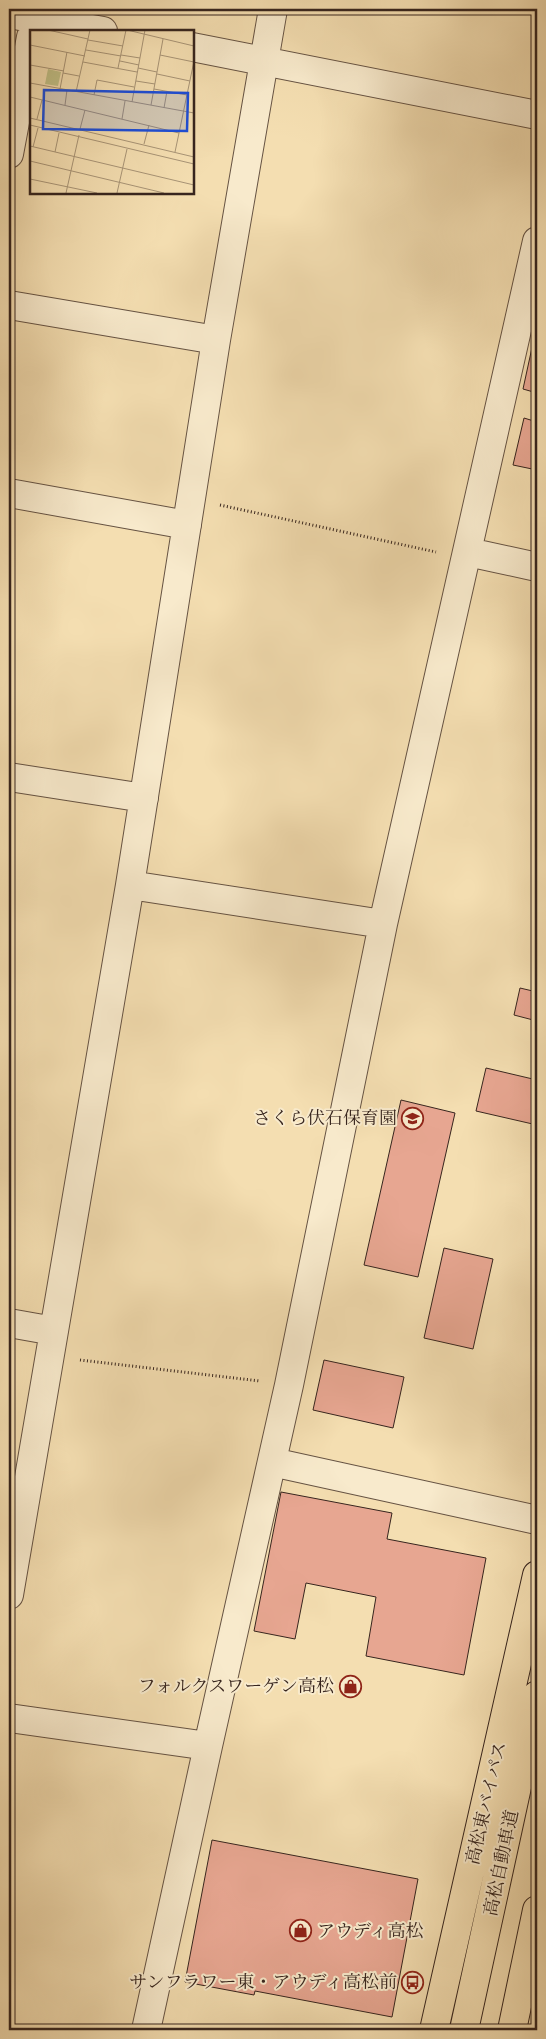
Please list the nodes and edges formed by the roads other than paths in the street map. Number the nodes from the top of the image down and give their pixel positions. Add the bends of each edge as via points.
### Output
1 (273, 9) edge
2 (27, 25) edge
3 (90, 30) edge
4 (194, 48) edge
5 (264, 60) junction
6 (537, 115) edge
7 (9, 154) edge
8 (537, 241) edge
9 (9, 304) edge
10 (216, 340) junction
11 (9, 493) edge
12 (187, 525) junction
13 (467, 555) junction
14 (537, 567) edge
15 (9, 777) edge
16 (144, 798) junction
17 (130, 885) junction
18 (383, 924) junction
19 (9, 1323) edge
20 (51, 1344) junction
21 (272, 1462) junction
22 (537, 1520) edge
23 (537, 1575) edge
24 (10, 1586) edge
25 (537, 1695) edge
26 (9, 1718) edge
27 (208, 1746) junction
28 (537, 1910) edge
29 (146, 2030) edge
30 (434, 2030) edge
31 (464, 2030) edge
32 (512, 2030) edge

1 - 5 street
2 - 3 street
2 - 7 street
4 - 5 street
5 - 6 street
5 - 10 street
8 - 13 street
9 - 10 street
10 - 12 street
11 - 12 street
12 - 16 street
13 - 14 street
13 - 18 street
15 - 16 street
16 - 17 street
17 - 18 street
17 - 20 street
18 - 21 street
19 - 20 street
20 - 24 street
21 - 22 street
21 - 27 street
23 - 30 highway, 高松東バイパス
25 - 31 highway, 高松自動車道
26 - 27 street
27 - 29 street
28 - 32 highway

